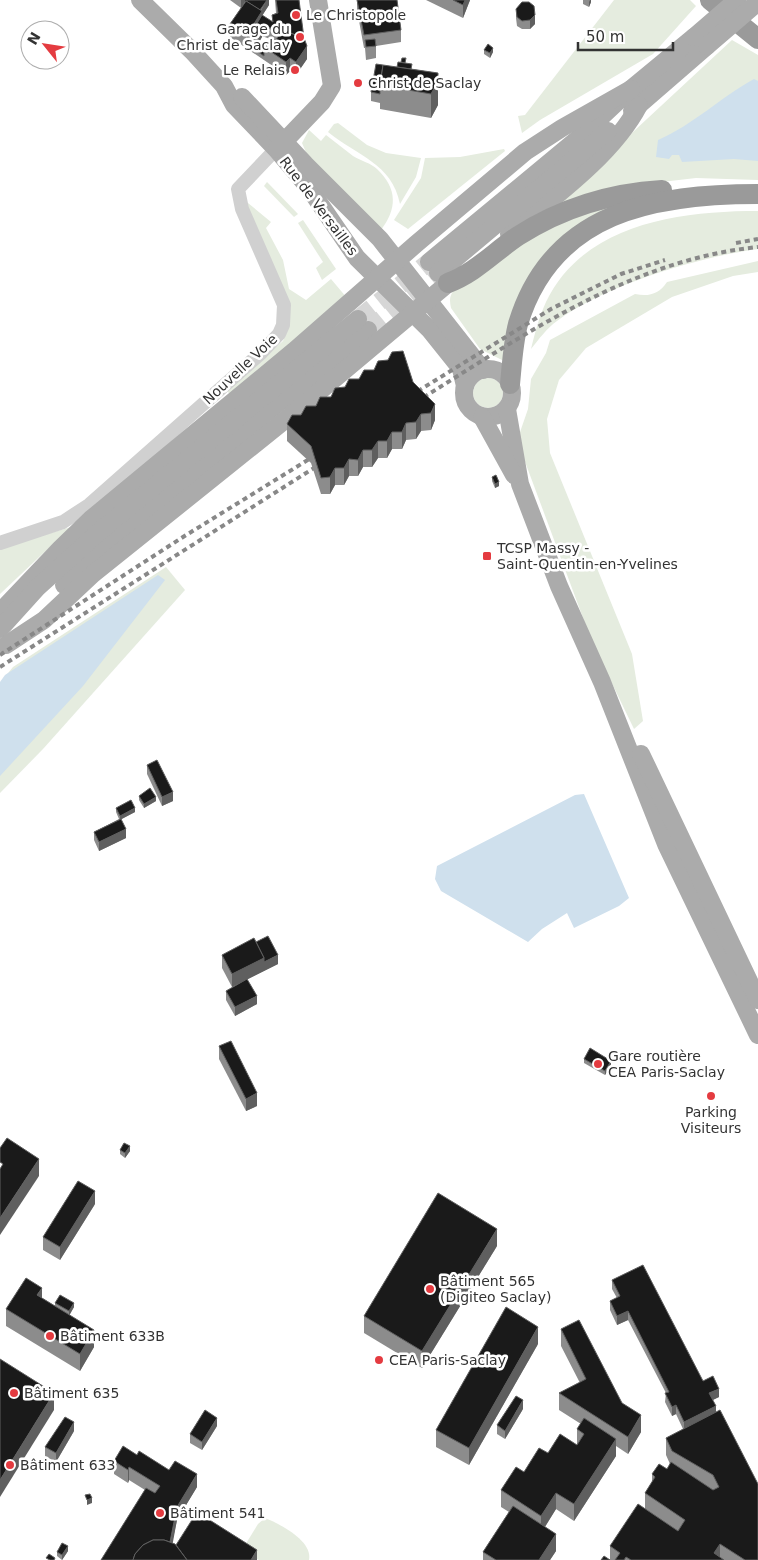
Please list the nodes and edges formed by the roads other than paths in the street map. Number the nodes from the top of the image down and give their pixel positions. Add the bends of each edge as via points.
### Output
1 (140, 0) edge
2 (318, 0) edge
3 (710, 0) edge
4 (737, 0) edge
5 (758, 2) edge
6 (758, 39) edge
7 (701, 42) junction
8 (631, 89) junction
9 (280, 145) junction
10 (758, 186) edge
11 (758, 194) edge
12 (398, 260) junction
13 (438, 273) junction
14 (377, 279) junction
15 (429, 299) junction
16 (412, 314) junction
17 (363, 325) tunnel mouth
18 (483, 370) junction
19 (510, 384) junction
20 (465, 386) junction
21 (506, 409) junction
22 (482, 417) junction
23 (520, 484) junction
24 (0, 543) edge
25 (0, 612) edge
26 (2, 643) edge
27 (602, 682) junction
28 (758, 1000) edge
29 (758, 1035) edge

1 - 9 main road, Rue de Versailles via 224,86 241,96
2 - 9 main road via 332,86 322,102
3 - 6 highway
4 - 7 main road, bridge
5 - 7 main road, bridge
7 - 8 main road
7 - 13 main road via 639,105 629,124 578,175
8 - 12 main road via 525,152
8 - 13 main road
9 - 12 main road, Rue de Versailles
9 - 14 main road, Rue de Versailles via 352,252
9 - 24 street, Nouvelle Voie via 238,189 245,218 284,305 283,325 278,334 89,505 63,522
10 - 13 highway via 652,190 581,205 519,236 466,276
11 - 19 highway via 693,197 645,204 607,218 573,240 544,271 523,309 514,342
12 - 14 main road
12 - 15 main road, Rue de Versailles
13 - 15 main road
14 - 16 main road, Rue de Versailles
14 - 25 main road via 91,519
15 - 16 main road
15 - 18 main road, Rue de Versailles
16 - 20 main road, Rue de Versailles via 429,329 461,369
16 - 26 main road via 93,574 44,620
17 - 26 main road via 94,536 38,587
18 - 19 main road via 502,374
18 - 20 main road via 472,375
19 - 21 main road via 512,395
20 - 22 main road via 466,404
21 - 22 main road via 497,416
21 - 23 main road
22 - 23 main road
23 - 27 main road via 559,586
27 - 28 main road via 628,726
27 - 29 main road via 666,844

